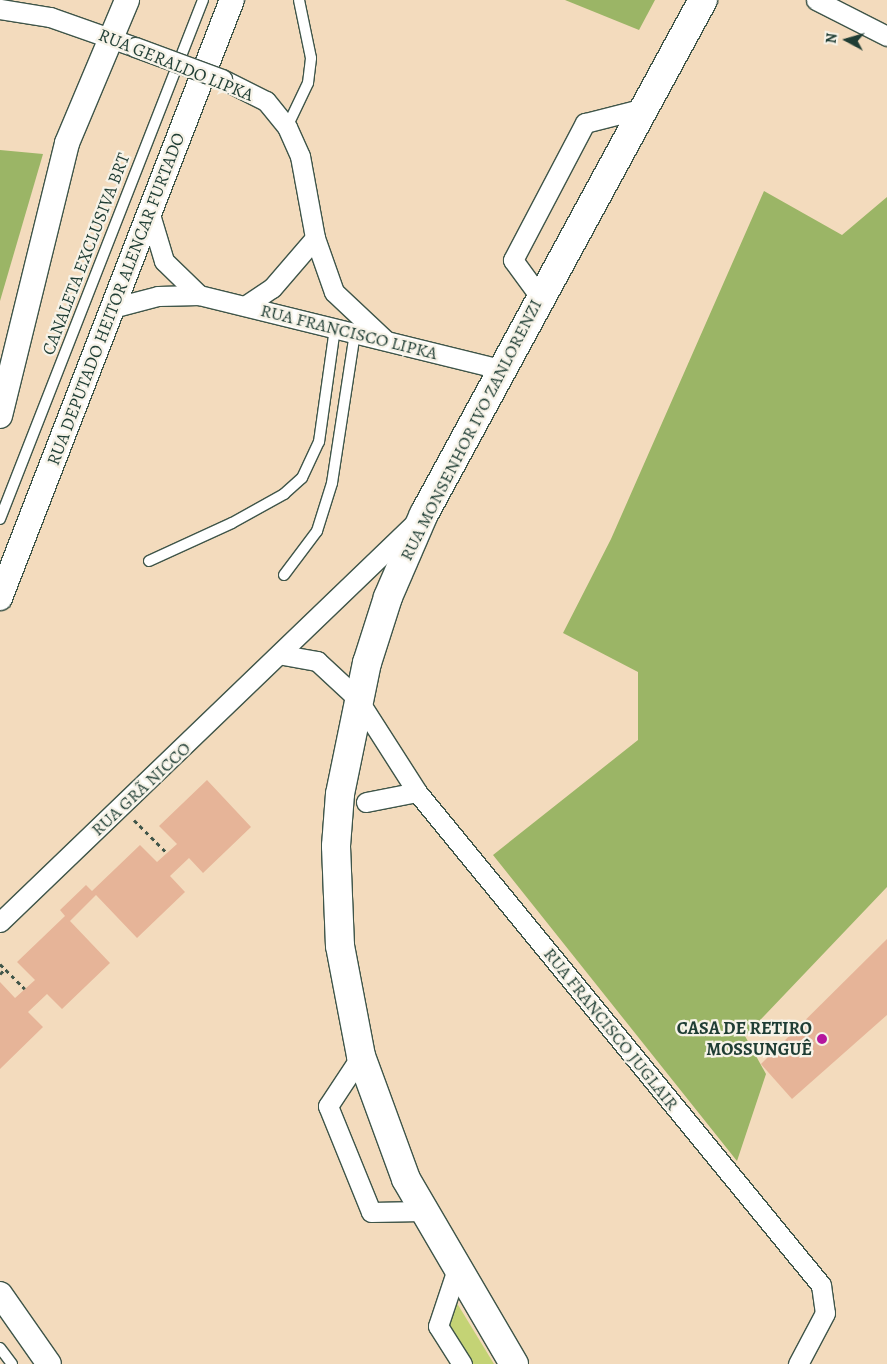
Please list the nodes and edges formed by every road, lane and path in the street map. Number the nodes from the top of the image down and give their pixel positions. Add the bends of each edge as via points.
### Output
1 (127, 0) edge
2 (203, 0) edge
3 (232, 0) edge
4 (299, 0) edge
5 (703, 0) edge
6 (816, 0) edge
7 (0, 8) edge
8 (887, 36) edge
9 (109, 37) junction
10 (644, 108) junction
11 (288, 126) junction
12 (150, 211) junction
13 (315, 238) junction
14 (199, 295) junction
15 (540, 297) junction
16 (245, 306) junction
17 (112, 308) junction
18 (335, 328) junction
19 (355, 333) junction
20 (387, 341) junction
21 (500, 368) junction
22 (0, 416) edge
23 (424, 514) junction
24 (0, 519) edge
25 (149, 561) dead end
26 (284, 575) dead end
27 (0, 598) edge
28 (283, 655) junction
29 (357, 698) junction
30 (416, 792) junction
31 (366, 802) dead end
32 (122, 807) junction
33 (167, 853) dead end
34 (0, 922) edge
35 (0, 964) edge
36 (5, 969) junction
37 (0, 974) edge
38 (25, 989) dead end
39 (361, 1056) junction
40 (422, 1211) junction
41 (456, 1272) junction
42 (0, 1294) edge
43 (0, 1348) edge
44 (12, 1364) edge
45 (49, 1364) edge
46 (462, 1364) edge
47 (514, 1364) edge
48 (798, 1364) edge

1 - 9 street
2 - 24 lane, CANALETA EXCLUSIVA BRT
3 - 12 street, RUA DEPUTADO HEITOR ALENCAR FURTADO
4 - 11 lane via 311,58 308,83
5 - 10 main road, RUA MONSENHOR IVO ZANLORENZI
6 - 8 street
7 - 9 street, RUA GERALDO LIPKA via 50,17
9 - 11 street, RUA GERALDO LIPKA, bridge via 222,79 266,101
9 - 22 street via 67,143
10 - 15 main road, RUA MONSENHOR IVO ZANLORENZI
10 - 15 street via 585,122 513,260
11 - 13 street, RUA GERALDO LIPKA via 300,156
12 - 14 street via 164,261
12 - 17 street, RUA DEPUTADO HEITOR ALENCAR FURTADO
13 - 16 street via 272,288
13 - 20 street, RUA GERALDO LIPKA via 334,292
14 - 16 street, RUA FRANCISCO LIPKA
14 - 17 street, RUA FRANCISCO LIPKA via 158,296
15 - 21 main road, RUA MONSENHOR IVO ZANLORENZI
16 - 18 street, RUA FRANCISCO LIPKA
17 - 27 street, RUA DEPUTADO HEITOR ALENCAR FURTADO
18 - 19 street, RUA FRANCISCO LIPKA
18 - 25 lane via 319,442 302,478 284,494 240,518
19 - 20 street, RUA FRANCISCO LIPKA
19 - 26 lane via 332,483 317,531
20 - 21 street, RUA FRANCISCO LIPKA
21 - 23 main road, RUA MONSENHOR IVO ZANLORENZI
23 - 28 street, RUA GRÃ NICCO
23 - 29 main road, RUA MONSENHOR IVO ZANLORENZI via 388,596
28 - 29 street via 317,661
28 - 32 street, RUA GRÃ NICCO
29 - 30 street, RUA FRANCISCO JUGLAIR
29 - 39 main road, RUA MONSENHOR IVO ZANLORENZI via 340,794 336,876 341,956
30 - 31 street
30 - 48 street, RUA FRANCISCO JUGLAIR via 821,1285 825,1313
32 - 33 path
32 - 34 street, RUA GRÃ NICCO
35 - 36 path
36 - 37 path
36 - 38 path
39 - 40 main road, RUA MONSENHOR IVO ZANLORENZI via 391,1143
39 - 40 street via 328,1106 371,1212
40 - 41 main road, RUA MONSENHOR IVO ZANLORENZI
41 - 46 street via 438,1326
41 - 47 main road, RUA MONSENHOR IVO ZANLORENZI
42 - 45 street
43 - 44 lane

